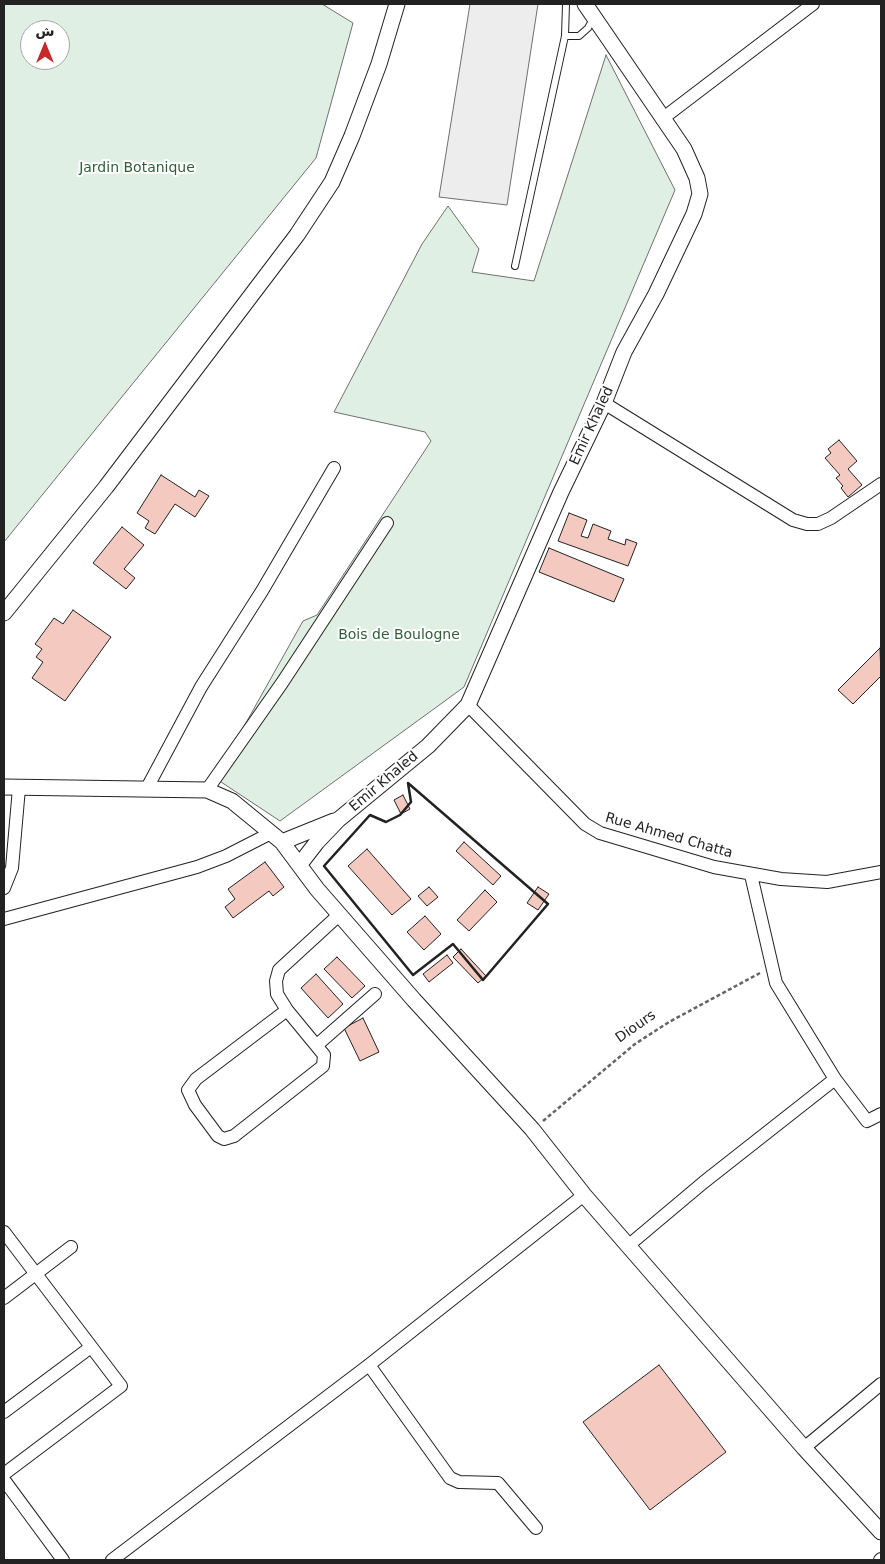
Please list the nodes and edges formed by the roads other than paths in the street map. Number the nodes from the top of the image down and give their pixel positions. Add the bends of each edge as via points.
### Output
1 (397, 4) edge
2 (566, 4) edge
3 (585, 4) edge
4 (813, 4) edge
5 (594, 17) junction
6 (565, 36) junction
7 (662, 119) junction
8 (515, 266) dead end
9 (604, 403) junction
10 (334, 468) dead end
11 (881, 484) edge
12 (386, 523) dead end
13 (4, 613) edge
14 (468, 705) junction
15 (11, 787) edge
16 (147, 788) junction
17 (206, 790) junction
18 (338, 820) junction
19 (276, 838) junction
20 (300, 864) junction
21 (881, 872) edge
22 (750, 875) junction
23 (4, 888) edge
24 (340, 914) junction
25 (4, 919) edge
26 (375, 994) dead end
27 (287, 1010) junction
28 (317, 1045) junction
29 (835, 1079) junction
30 (881, 1114) edge
31 (584, 1195) junction
32 (4, 1232) edge
33 (629, 1245) junction
34 (71, 1247) dead end
35 (36, 1274) junction
36 (4, 1298) edge
37 (91, 1347) junction
38 (369, 1364) junction
39 (881, 1384) edge
40 (4, 1412) edge
41 (804, 1448) junction
42 (4, 1474) edge
43 (4, 1480) edge
44 (536, 1528) dead end
45 (881, 1532) edge
46 (62, 1560) edge
47 (112, 1560) edge

1 - 13 street via 379,64 332,182 297,235 106,487
2 - 6 lane
3 - 5 street, Emir Khaled
4 - 7 street
5 - 6 lane via 579,36
5 - 7 street, Emir Khaled via 614,42
6 - 8 lane
7 - 9 street, Emir Khaled via 684,149 697,178 700,194 694,214 656,294 624,352
9 - 11 street via 793,520 818,524
9 - 14 street, Emir Khaled via 561,492
10 - 16 street via 201,687
12 - 17 street via 287,675
14 - 18 street, Emir Khaled via 428,746
14 - 22 street, Rue Ahmed Chatta via 585,824 600,834
15 - 16 street
15 - 23 street via 12,868
16 - 17 street
17 - 19 street via 232,801
18 - 19 street
18 - 20 street
19 - 20 street
19 - 25 street via 196,867
20 - 24 street
21 - 22 street, Rue Ahmed Chatta via 827,882
22 - 29 street via 776,983
24 - 27 street via 279,970 277,994
24 - 31 street via 532,1130
26 - 28 street
27 - 28 street
27 - 28 street via 196,1079 188,1090 218,1136 234,1136 323,1066 324,1055
29 - 30 street via 867,1121
29 - 33 street
31 - 33 street
31 - 38 street
32 - 35 street
33 - 41 street
34 - 35 street
35 - 36 street
35 - 37 street
37 - 40 street
37 - 42 street via 121,1386
38 - 44 street via 450,1478 459,1482 498,1483
38 - 47 street
39 - 41 street
41 - 45 street
43 - 46 street

